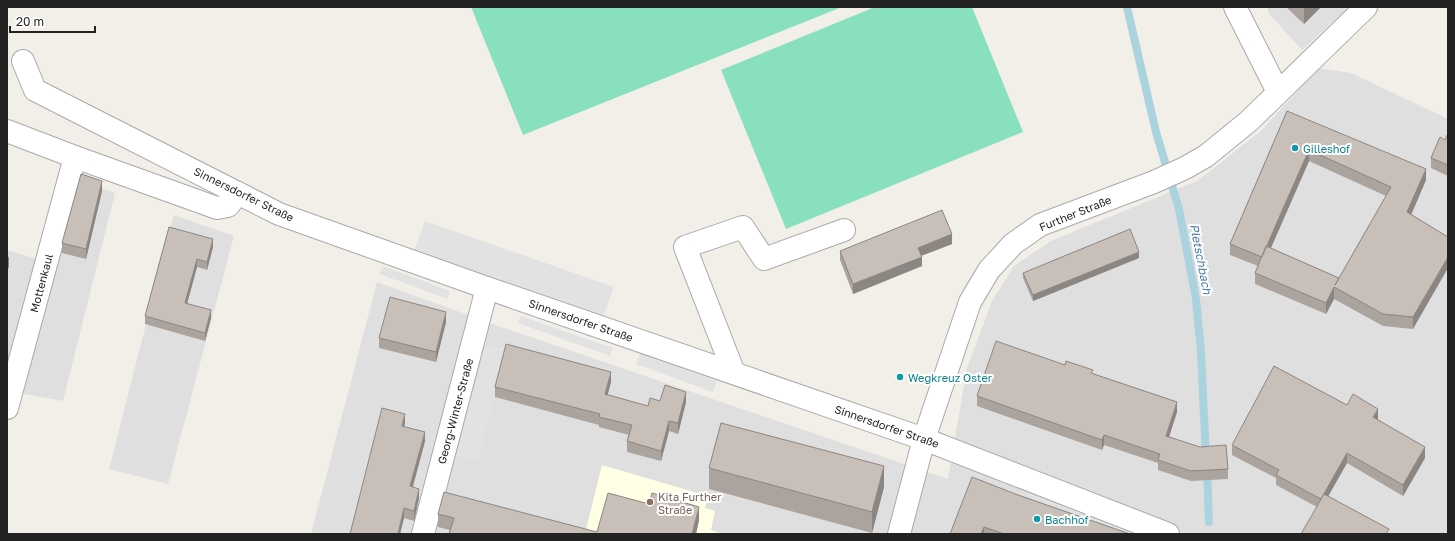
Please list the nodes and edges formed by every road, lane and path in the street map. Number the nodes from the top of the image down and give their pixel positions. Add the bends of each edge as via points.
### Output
1 (1235, 7) edge
2 (1366, 7) edge
3 (23, 60) dead end
4 (1278, 92) junction
5 (7, 131) edge
6 (75, 157) junction
7 (238, 193) junction
8 (844, 230) dead end
9 (487, 288) junction
10 (734, 373) junction
11 (7, 408) edge
12 (924, 439) junction
13 (423, 534) edge
14 (899, 534) edge
15 (1168, 534) edge

1 - 4 street
2 - 4 street, Further Straße
3 - 7 street, Sinnersdorfer Straße via 35,90
4 - 12 street, Further Straße via 1249,121 1206,156 1154,182 1040,225 1013,244 989,270 970,302
5 - 6 street
6 - 7 street via 217,208 228,206
6 - 11 street, Mottenkaul
7 - 9 street, Sinnersdorfer Straße via 279,214
8 - 10 street via 764,259 743,227 685,247
9 - 10 street, Sinnersdorfer Straße
9 - 13 street, Georg-Winter-Straße
10 - 12 street, Sinnersdorfer Straße
12 - 14 street, Further Straße
12 - 15 street, Sinnersdorfer Straße

